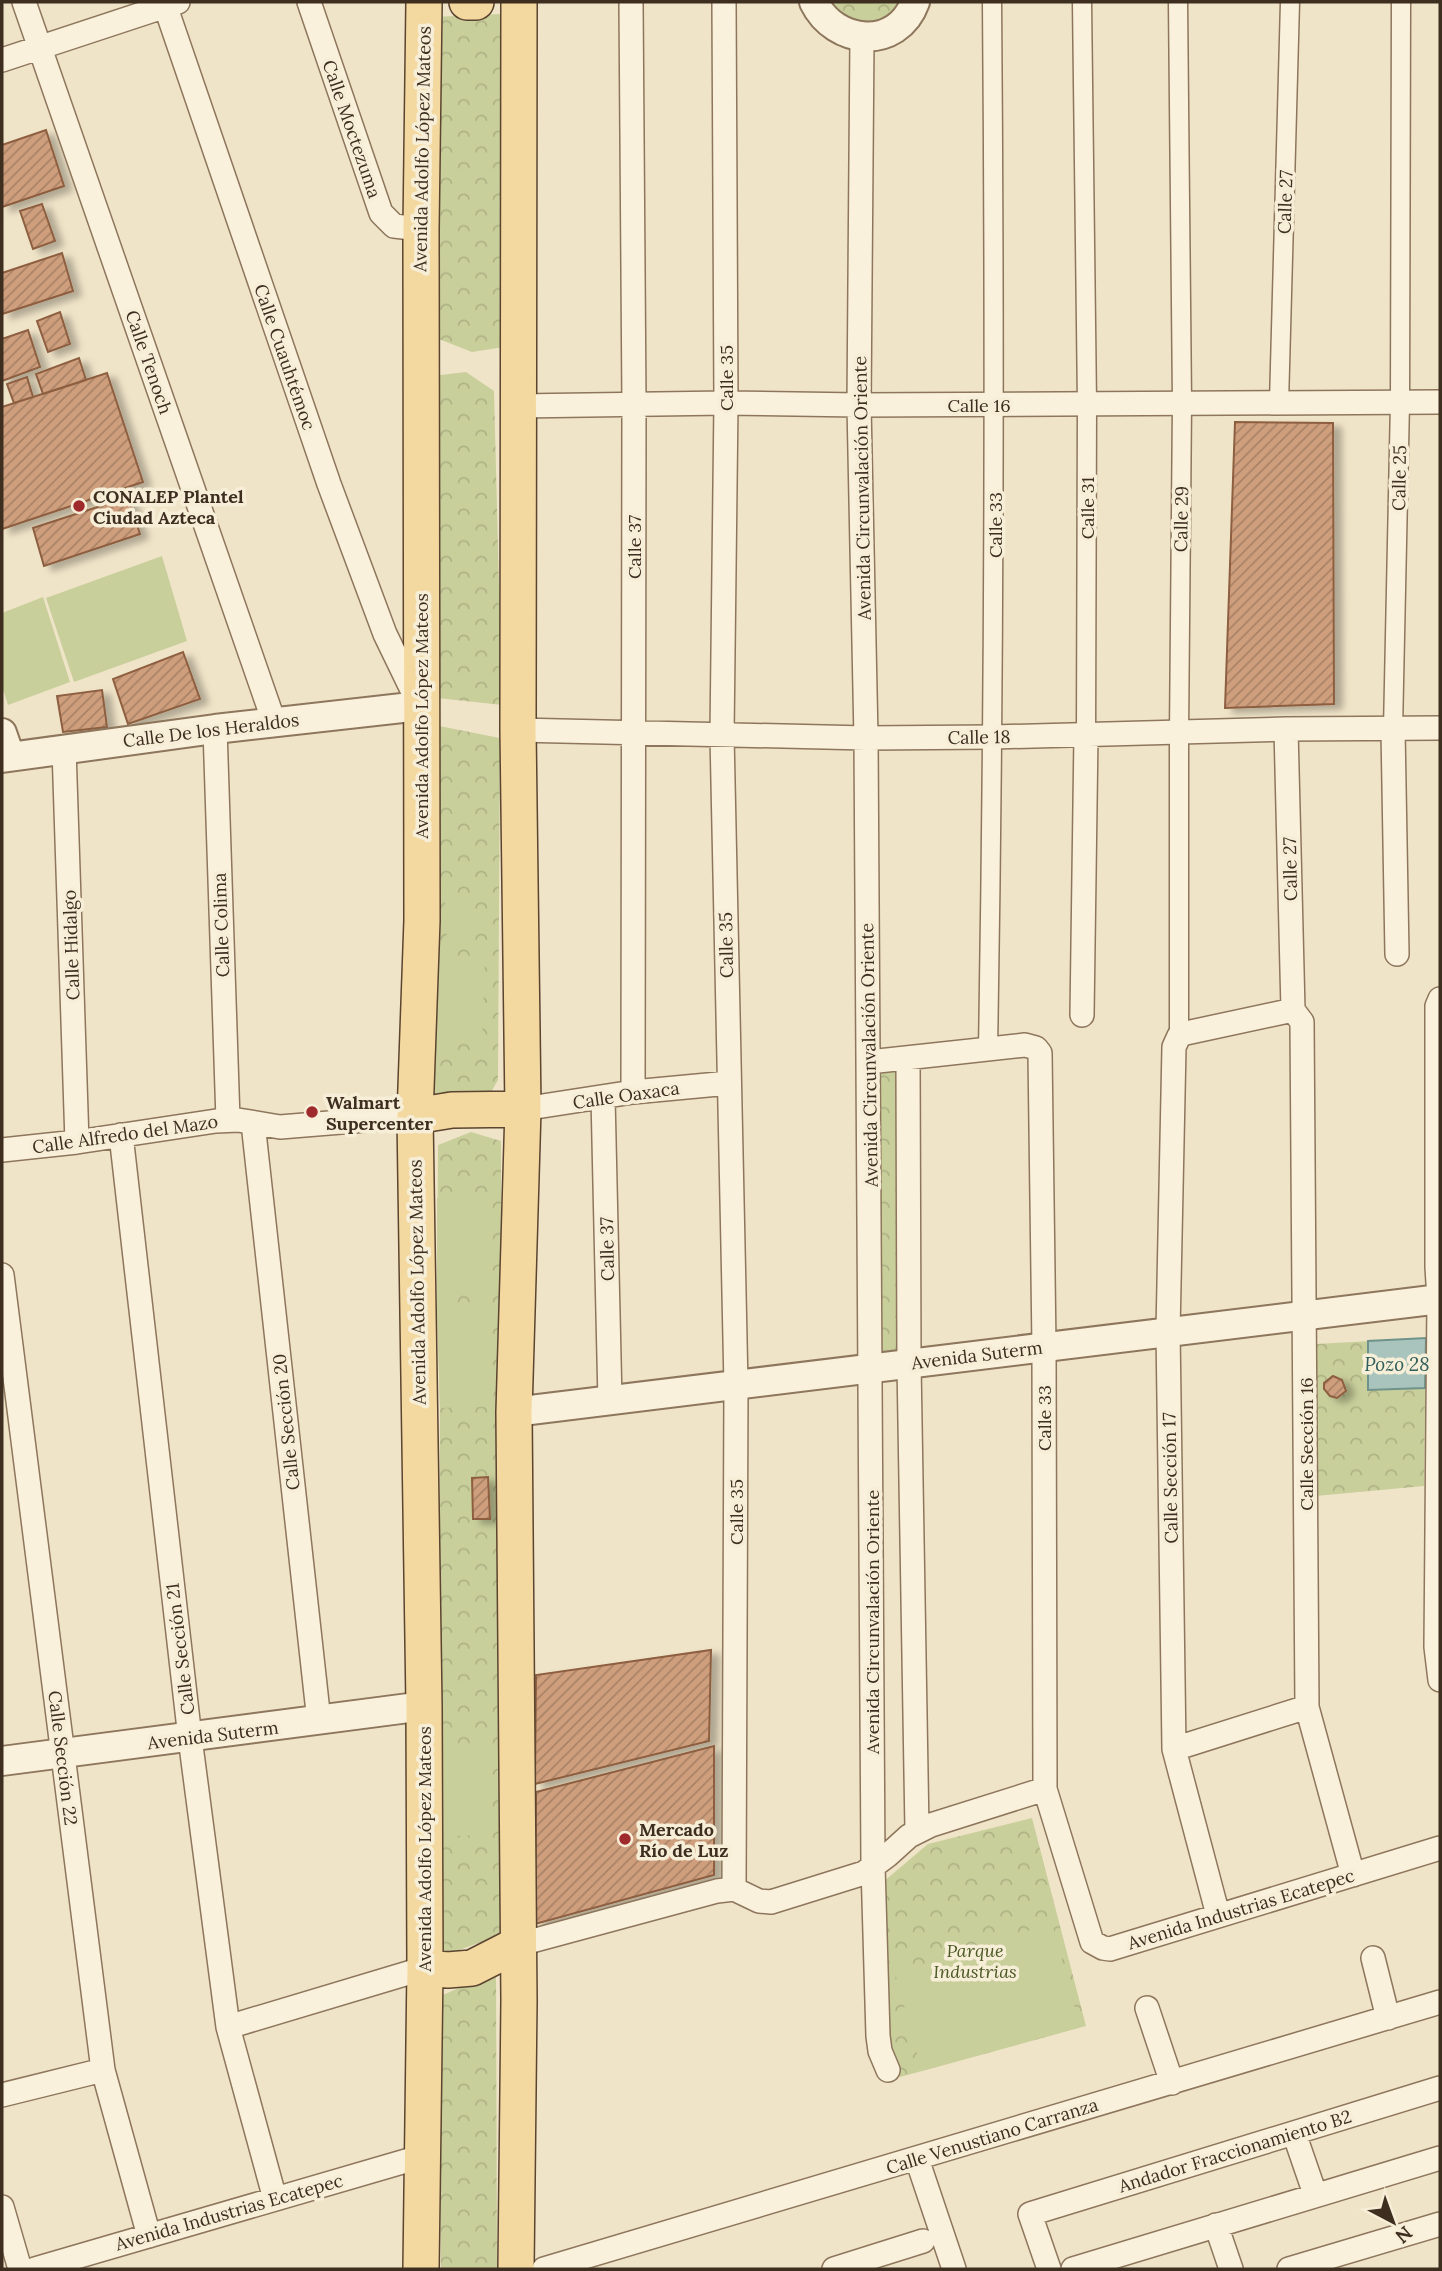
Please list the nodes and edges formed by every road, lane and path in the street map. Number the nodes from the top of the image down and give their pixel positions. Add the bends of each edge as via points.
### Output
1 (24, 2) edge
2 (309, 2) edge
3 (424, 2) edge
4 (467, 2) edge
5 (476, 2) edge
6 (519, 2) edge
7 (631, 2) edge
8 (724, 2) edge
9 (814, 2) edge
10 (915, 2) edge
11 (992, 2) edge
12 (1082, 2) edge
13 (1178, 2) edge
14 (1290, 2) edge
15 (1401, 2) edge
16 (169, 3) edge
17 (862, 37) junction
18 (40, 48) junction
19 (2, 60) edge
20 (421, 229) junction
21 (1440, 401) edge
22 (1279, 402) junction
23 (1400, 402) junction
24 (726, 403) junction
25 (1182, 403) junction
26 (634, 404) junction
27 (995, 404) junction
28 (1087, 404) junction
29 (859, 405) junction
30 (518, 406) junction
31 (420, 706) junction
32 (274, 722) junction
33 (1440, 728) edge
34 (215, 729) junction
35 (1286, 729) junction
36 (518, 730) junction
37 (1393, 730) junction
38 (634, 733) junction
39 (1179, 734) junction
40 (722, 735) junction
41 (1086, 735) junction
42 (994, 737) junction
43 (866, 738) junction
44 (5, 749) edge
45 (64, 749) junction
46 (1397, 954) dead end
47 (1440, 999) edge
48 (1293, 1010) junction
49 (1082, 1015) dead end
50 (1179, 1036) junction
51 (988, 1049) junction
52 (908, 1058) junction
53 (869, 1062) junction
54 (729, 1083) junction
55 (633, 1092) junction
56 (603, 1097) junction
57 (523, 1109) junction
58 (415, 1116) junction
59 (228, 1120) junction
60 (253, 1123) junction
61 (121, 1135) junction
62 (77, 1142) junction
63 (2, 1150) edge
64 (2, 1275) edge
65 (1440, 1299) edge
66 (1305, 1314) junction
67 (1168, 1331) junction
68 (1044, 1346) junction
69 (909, 1364) junction
70 (871, 1368) junction
71 (736, 1386) junction
72 (610, 1401) junction
73 (513, 1412) junction
74 (1439, 1670) edge
75 (424, 1706) junction
76 (1307, 1707) junction
77 (319, 1721) junction
78 (190, 1738) junction
79 (1174, 1749) junction
80 (63, 1754) junction
81 (2, 1761) edge
82 (1045, 1789) junction
83 (917, 1831) junction
84 (1440, 1848) edge
85 (873, 1866) junction
86 (1353, 1875) junction
87 (734, 1889) junction
88 (1218, 1915) junction
89 (517, 1945) junction
90 (1373, 1958) dead end
91 (425, 1968) junction
92 (1440, 2002) edge
93 (1147, 2008) dead end
94 (1388, 2018) junction
95 (228, 2027) junction
96 (103, 2070) junction
97 (888, 2070) dead end
98 (1172, 2083) junction
99 (1440, 2088) edge
100 (2, 2095) edge
101 (1294, 2133) junction
102 (423, 2156) junction
103 (1440, 2158) edge
104 (917, 2159) junction
105 (1315, 2194) junction
106 (275, 2199) junction
107 (2, 2207) edge
108 (1440, 2224) edge
109 (1216, 2225) junction
110 (149, 2236) junction
111 (923, 2241) dead end
112 (871, 2264) edge
113 (20, 2269) edge
114 (35, 2269) edge
115 (421, 2269) edge
116 (516, 2269) edge
117 (544, 2269) edge
118 (834, 2269) edge
119 (954, 2269) edge
120 (1049, 2269) edge
121 (1073, 2269) edge
122 (1231, 2269) edge
123 (1289, 2269) edge

1 - 18 street, Calle Tenoch
2 - 20 street, Calle Moctezuma via 381,213 394,226
3 - 20 main road, Avenida Adolfo López Mateos
4 - 5 main road
6 - 30 main road
7 - 26 street, Calle 37
8 - 24 street, Calle 35
9 - 17 street via 831,26
10 - 17 street via 904,21 891,30
11 - 27 street, Calle 33
12 - 28 street, Calle 31
13 - 25 street, Calle 29
14 - 22 street, Calle 27
15 - 23 street, Calle 25
16 - 18 street
16 - 31 street, Calle Cuauhtémoc via 334,496 385,634
17 - 29 street, Avenida Circunvalación Oriente
18 - 19 street
18 - 32 street, Calle Tenoch
20 - 31 main road, Avenida Adolfo López Mateos
21 - 23 street, Calle 16
22 - 23 street, Calle 16
22 - 25 street, Calle 16
23 - 37 street, Calle 25
24 - 26 street, Calle 16
24 - 29 street, Calle 16
24 - 40 street, Calle 35
25 - 28 street, Calle 16
25 - 39 street, Calle 29
26 - 30 street, Calle 16
26 - 38 street, Calle 37
27 - 28 street, Calle 16
27 - 29 street, Calle 16
27 - 42 street, Calle 33
28 - 41 street, Calle 31
29 - 43 street, Avenida Circunvalación Oriente
30 - 36 main road
31 - 32 street, Calle De los Heraldos
31 - 58 main road, Avenida Adolfo López Mateos via 422,920
32 - 34 street, Calle De los Heraldos
33 - 37 street, Calle 18
34 - 45 street, Calle De los Heraldos
34 - 59 street, Calle Colima
35 - 37 street, Calle 18
35 - 39 street, Calle 18
35 - 48 street, Calle 27
36 - 38 street, Calle 18
36 - 57 main road
37 - 46 street, Calle 25
38 - 40 street, Calle 18
38 - 55 street, Calle 37
39 - 41 street, Calle 18
39 - 50 street, Calle 29
40 - 43 street, Calle 18
40 - 54 street, Calle 35
41 - 42 street, Calle 18
41 - 49 street, Calle 31
42 - 43 street, Calle 18
42 - 51 street, Calle 33
43 - 53 street, Avenida Circunvalación Oriente
44 - 45 street, Calle De los Heraldos
45 - 62 street, Calle Hidalgo
47 - 65 street
48 - 50 street
48 - 66 street, Calle Sección 16 via 1302,1022
50 - 67 street, Calle Sección 17 via 1174,1047
51 - 52 street
51 - 68 street, Calle 33 via 1025,1045 1036,1048 1041,1058
52 - 53 street
52 - 69 street
53 - 70 street, Avenida Circunvalación Oriente
54 - 55 street, Calle Oaxaca
54 - 71 street, Calle 35
55 - 56 street, Calle Oaxaca
56 - 57 street, Calle Oaxaca
56 - 72 street, Calle 37
57 - 58 main road via 452,1110
57 - 73 main road
58 - 60 street, Calle Alfredo del Mazo via 280,1128
58 - 75 main road, Avenida Adolfo López Mateos
59 - 60 street, Calle Alfredo del Mazo
59 - 61 street, Calle Alfredo del Mazo
60 - 77 street, Calle Sección 20
61 - 62 street, Calle Alfredo del Mazo
61 - 78 street, Calle Sección 21
62 - 63 street, Calle Alfredo del Mazo
64 - 80 street, Calle Sección 22
65 - 66 street, Avenida Suterm
65 - 74 street
66 - 67 street, Avenida Suterm
66 - 76 street, Calle Sección 16
67 - 68 street, Avenida Suterm
67 - 79 street, Calle Sección 17
68 - 69 street, Avenida Suterm
68 - 82 street, Calle 33
69 - 70 street, Avenida Suterm
69 - 83 street
70 - 71 street, Avenida Suterm
70 - 85 street, Avenida Circunvalación Oriente
71 - 72 street, Avenida Suterm
71 - 87 street, Calle 35
72 - 73 street, Avenida Suterm
73 - 89 main road
75 - 77 street, Avenida Suterm
75 - 91 main road, Avenida Adolfo López Mateos
76 - 79 street
76 - 86 street, Calle Sección 16
77 - 78 street, Avenida Suterm
78 - 80 street, Avenida Suterm
78 - 95 street, Calle Sección 21
79 - 88 street, Calle Sección 17
80 - 81 street, Avenida Suterm
80 - 96 street, Calle Sección 22
82 - 83 street
82 - 88 street, Avenida Industrias Ecatepec via 1088,1936 1096,1945 1110,1949
83 - 85 street
84 - 86 street, Avenida Industrias Ecatepec
85 - 87 street via 853,1877 771,1902
85 - 97 street, Avenida Circunvalación Oriente via 878,2036
86 - 88 street, Avenida Industrias Ecatepec
87 - 89 street
89 - 91 main road via 472,1968
89 - 116 main road
90 - 94 street
91 - 95 street
91 - 102 main road, Avenida Adolfo López Mateos
92 - 94 street, Calle Venustiano Carranza
93 - 98 street
94 - 98 street, Calle Venustiano Carranza
95 - 106 street, Calle Sección 21
96 - 100 street
96 - 110 street, Calle Sección 22
98 - 104 street, Calle Venustiano Carranza
99 - 101 street, Andador Fraccionamiento B2
101 - 105 street
101 - 120 street, Andador Fraccionamiento B2 via 1030,2214
102 - 106 street, Avenida Industrias Ecatepec
102 - 115 main road, Avenida Adolfo López Mateos
103 - 105 street
104 - 117 street, Calle Venustiano Carranza
104 - 119 street
105 - 109 street
106 - 110 street, Avenida Industrias Ecatepec
107 - 113 street
108 - 123 street
109 - 121 street
109 - 122 street
110 - 114 street, Avenida Industrias Ecatepec
111 - 112 street
112 - 118 street

